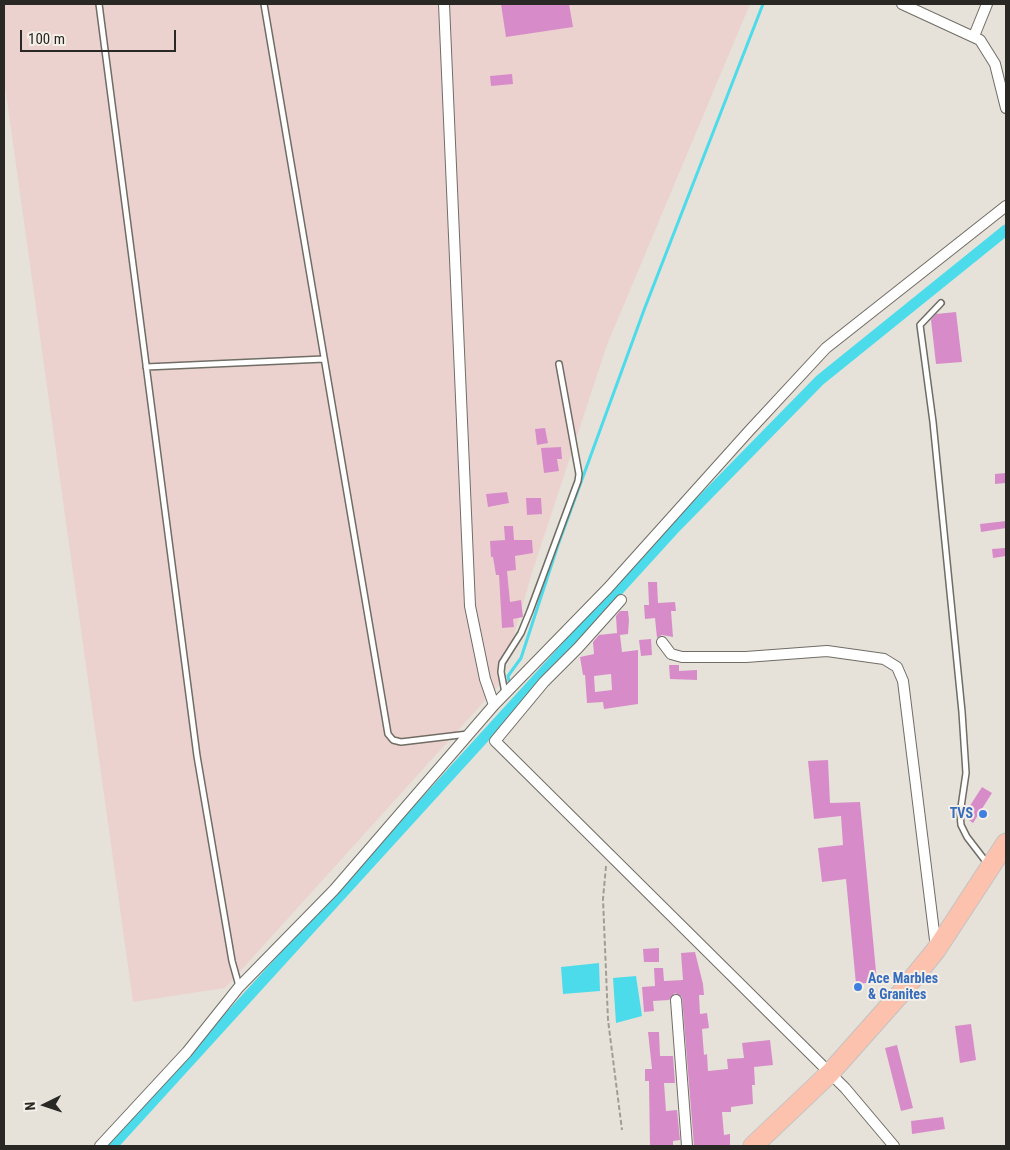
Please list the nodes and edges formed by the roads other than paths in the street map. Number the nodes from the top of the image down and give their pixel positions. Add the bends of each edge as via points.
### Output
1 (99, 4) edge
2 (264, 4) edge
3 (444, 4) edge
4 (902, 4) edge
5 (987, 4) edge
6 (974, 36) junction
7 (1006, 108) edge
8 (1006, 206) edge
9 (941, 303) dead end
10 (324, 358) junction
11 (559, 364) dead end
12 (146, 367) junction
13 (621, 600) dead end
14 (662, 642) dead end
15 (530, 668) junction
16 (544, 682) junction
17 (505, 694) junction
18 (494, 705) junction
19 (471, 734) junction
20 (1006, 843) edge
21 (991, 867) junction
22 (936, 950) junction
23 (239, 987) junction
24 (676, 1000) dead end
25 (830, 1073) junction
26 (100, 1146) edge
27 (687, 1146) edge
28 (753, 1146) edge
29 (894, 1146) edge

1 - 12 lane
2 - 10 lane
3 - 18 street via 470,598 474,630
4 - 6 street
5 - 6 street
6 - 7 street via 988,50 995,64
8 - 15 street via 826,348 608,588
9 - 21 lane via 920,325 962,712 966,773 960,814 967,837
10 - 12 lane
10 - 19 lane via 388,734 401,742
11 - 17 lane via 578,482 521,633 502,663
12 - 23 lane via 197,756
13 - 16 street
14 - 22 street via 671,654 682,657 746,657 827,651 884,659 897,667 903,681
15 - 16 street
15 - 17 street
16 - 25 street via 495,741
17 - 18 street
18 - 19 street
19 - 23 street via 334,890
20 - 21 highway
21 - 22 highway
22 - 25 highway
23 - 26 street via 186,1052
24 - 27 street
25 - 28 highway
25 - 29 street

